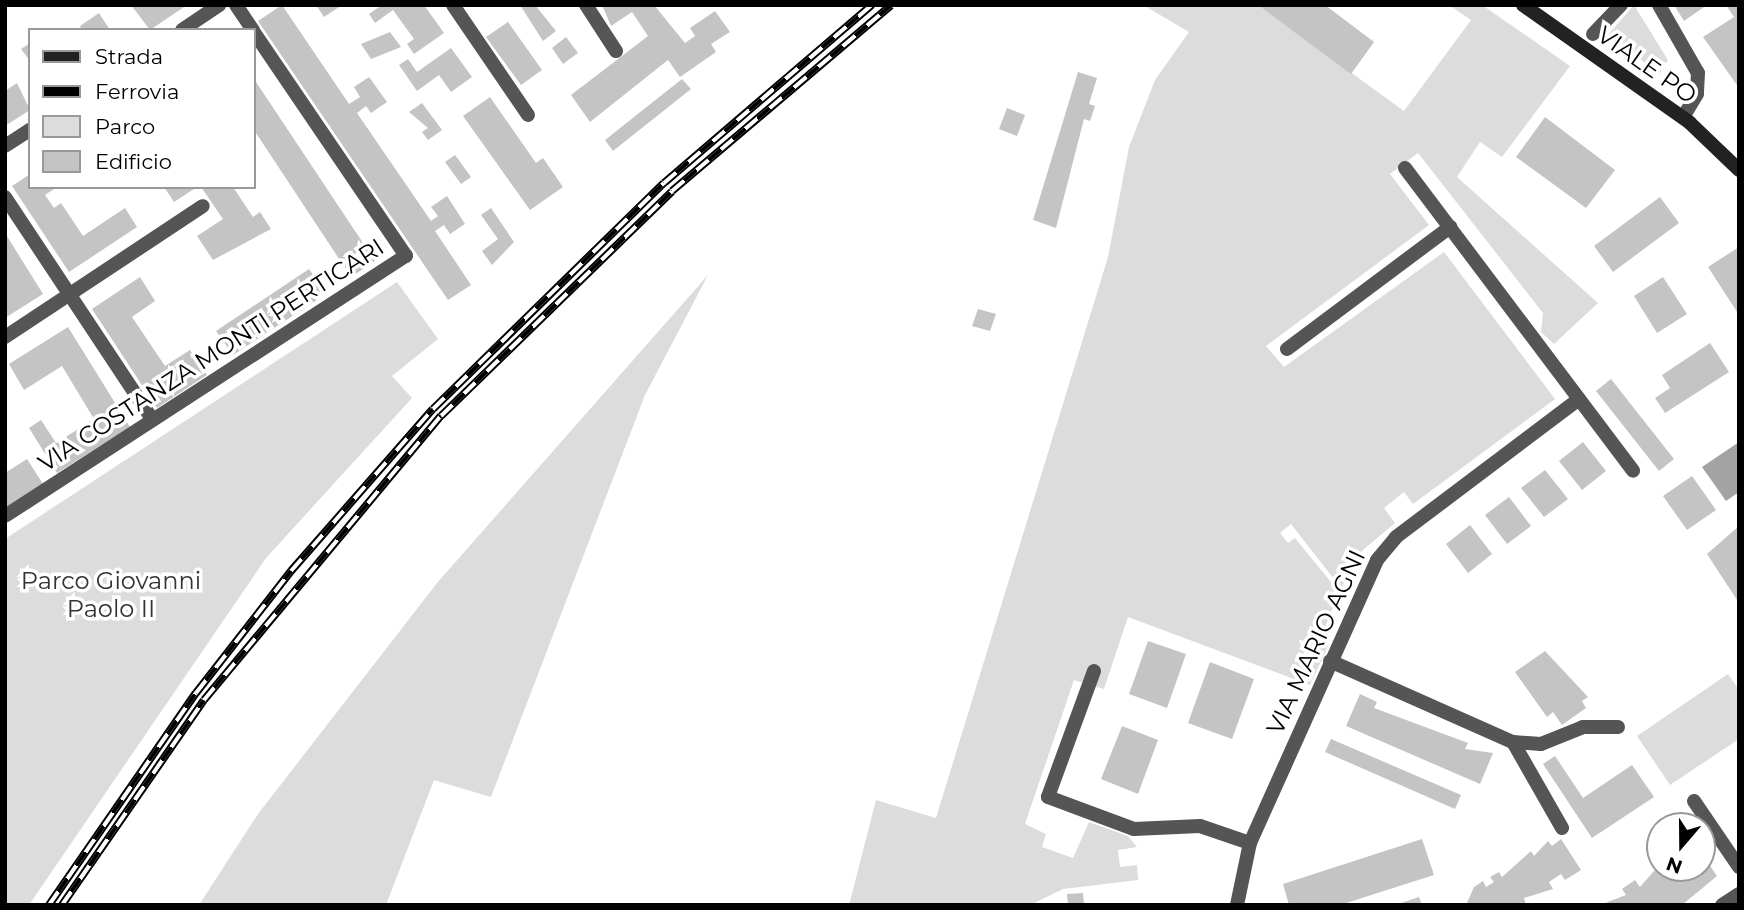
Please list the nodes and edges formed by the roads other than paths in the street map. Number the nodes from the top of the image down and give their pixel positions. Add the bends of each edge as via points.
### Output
1 (219, 5) edge
2 (236, 5) edge
3 (453, 5) edge
4 (586, 5) edge
5 (1523, 5) edge
6 (1621, 5) edge
7 (1659, 5) edge
8 (185, 28) edge
9 (251, 28) edge
10 (1593, 34) dead end
11 (256, 35) edge
12 (616, 51) dead end
13 (528, 115) dead end
14 (1683, 117) junction
15 (1698, 128) junction
16 (28, 131) edge
17 (5, 146) edge
18 (1739, 157) edge
19 (1405, 167) dead end
20 (1739, 170) edge
21 (5, 197) edge
22 (203, 206) dead end
23 (1450, 228) junction
24 (69, 295) junction
25 (5, 337) edge
26 (1287, 349) dead end
27 (1579, 400) junction
28 (151, 418) junction
29 (1633, 471) dead end
30 (5, 516) edge
31 (1330, 661) junction
32 (1094, 671) dead end
33 (1618, 727) dead end
34 (1513, 742) junction
35 (1694, 801) dead end
36 (1562, 828) dead end
37 (1250, 843) junction
38 (1739, 867) edge
39 (1739, 894) edge
40 (1237, 905) edge
41 (1723, 905) edge

1 - 8 street
2 - 9 street
3 - 13 street
4 - 12 street
5 - 14 main road, VIALE PO
6 - 10 street
7 - 14 street via 1698,73 1697,94
11 - 28 street, VIA COSTANZA MONTI PERTICARI via 406,256
14 - 15 main road, VIALE PO
15 - 18 main road
15 - 20 main road, VIALE PO
16 - 17 street
19 - 23 street
21 - 24 street
22 - 24 street
23 - 26 street
23 - 27 street
24 - 25 street
24 - 28 street
27 - 29 street
27 - 31 street, VIA MARIO AGNI via 1390,544
28 - 30 street, VIA COSTANZA MONTI PERTICARI
31 - 34 street
31 - 37 street, VIA MARIO AGNI
32 - 37 street via 1048,797 1134,829 1200,826
33 - 34 street via 1583,727 1541,744
34 - 36 street
35 - 38 street
37 - 40 street, VIA MARIO AGNI
39 - 41 street

